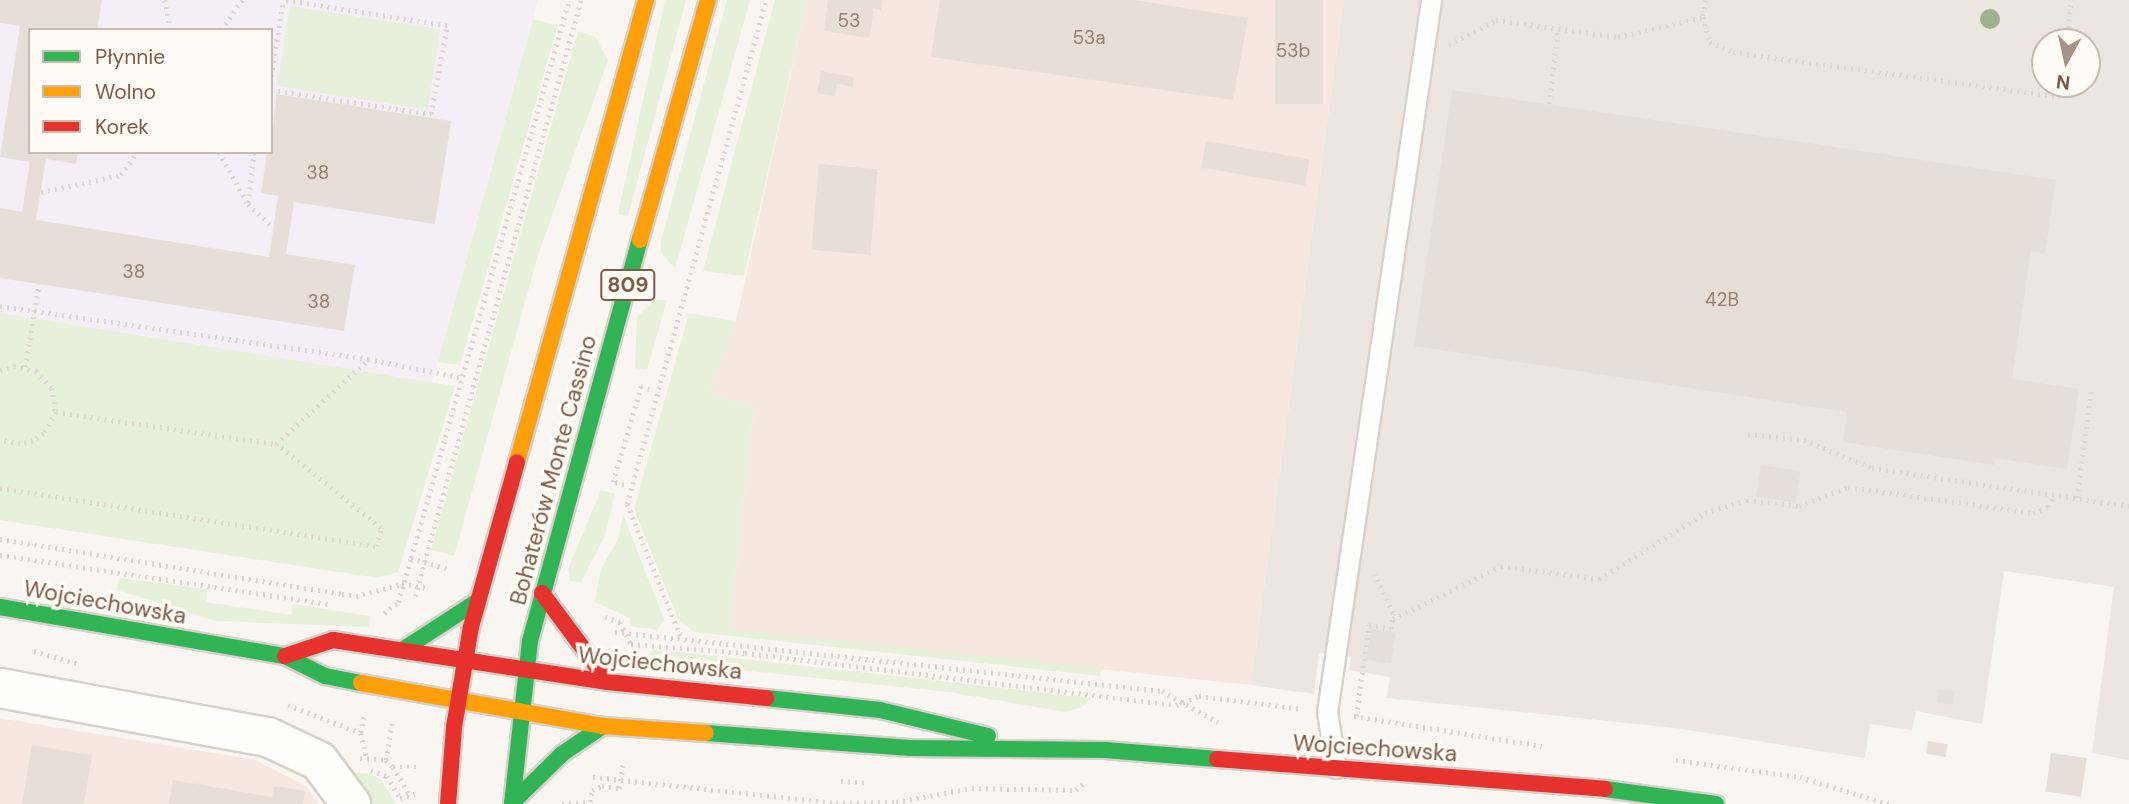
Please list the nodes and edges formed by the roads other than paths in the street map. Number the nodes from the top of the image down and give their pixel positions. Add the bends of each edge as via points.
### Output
1 (646, 0) edge
2 (708, 0) edge
3 (1431, 0) edge
4 (542, 593) junction
5 (478, 601) junction
6 (0, 607) edge
7 (404, 649) junction
8 (285, 656) junction
9 (465, 660) junction
10 (526, 671) junction
11 (608, 682) junction
12 (0, 688) edge
13 (458, 700) junction
14 (520, 713) junction
15 (603, 726) junction
16 (1031, 747) junction
17 (1336, 768) junction
18 (351, 804) edge
19 (448, 804) edge
20 (512, 804) edge
21 (1716, 804) edge

1 - 5 street, Bohaterów Monte Cassino / 809
2 - 4 street, Bohaterów Monte Cassino / 809
3 - 17 lane via 1327,712
4 - 10 street, Bohaterów Monte Cassino / 809
4 - 11 street
5 - 7 street
5 - 9 street, Bohaterów Monte Cassino / 809
6 - 8 street, Wojciechowska
7 - 8 street, Wojciechowska via 332,640
7 - 9 street, Wojciechowska
8 - 13 street, Wojciechowska via 325,676
9 - 10 street, Wojciechowska
9 - 13 street, Bohaterów Monte Cassino / 809
10 - 11 street, Wojciechowska
10 - 14 street, Bohaterów Monte Cassino / 809
11 - 16 street, Wojciechowska via 880,710
12 - 18 street via 268,737 319,761
13 - 14 street, Wojciechowska
13 - 19 street, 809
14 - 15 street, Wojciechowska
14 - 20 street, 809
15 - 16 street, Wojciechowska via 897,748
15 - 20 street via 562,754
16 - 17 street, Wojciechowska
17 - 21 street, Wojciechowska via 1639,792

